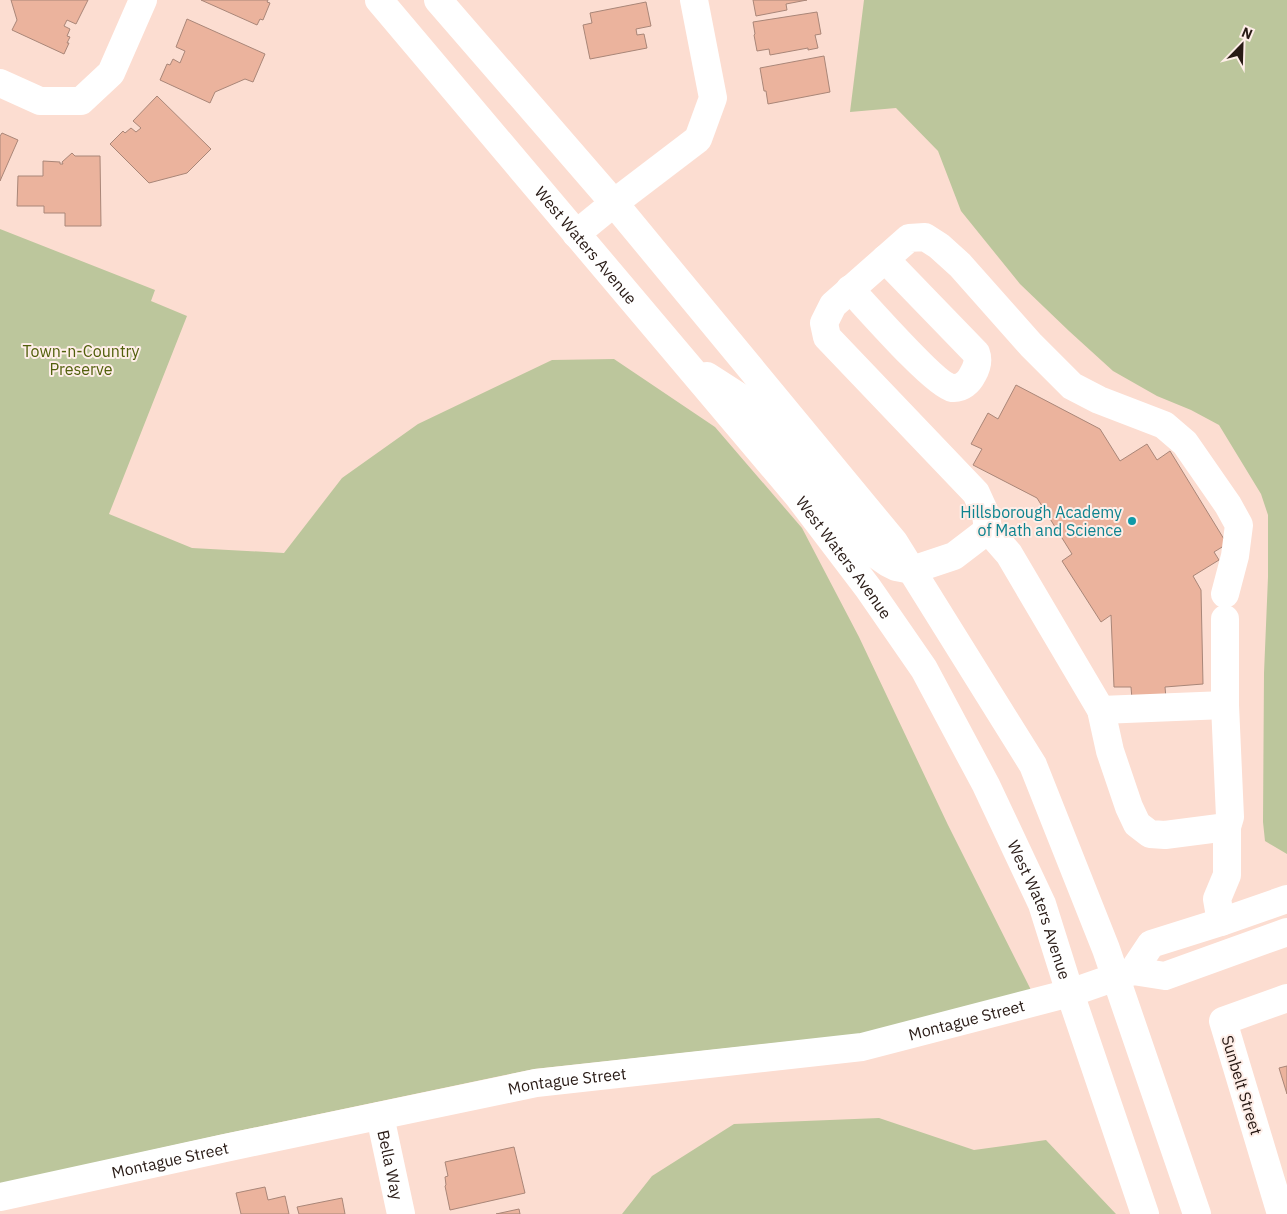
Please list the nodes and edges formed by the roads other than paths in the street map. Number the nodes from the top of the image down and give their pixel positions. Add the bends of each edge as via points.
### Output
1 (143, 0) edge
2 (379, 0) edge
3 (438, 0) edge
4 (694, 0) edge
5 (0, 83) edge
6 (614, 203) junction
7 (576, 234) junction
8 (885, 259) junction
9 (850, 290) junction
10 (684, 362) junction
11 (988, 530) junction
12 (912, 570) junction
13 (1225, 705) junction
14 (1101, 710) junction
15 (1227, 827) junction
16 (1287, 899) edge
17 (1221, 922) junction
18 (1287, 932) edge
19 (1124, 975) junction
20 (1070, 993) junction
21 (1287, 998) edge
22 (380, 1116) junction
23 (0, 1198) edge
24 (401, 1214) edge
25 (1145, 1214) edge
26 (1197, 1214) edge
27 (1281, 1214) edge

1 - 5 street via 111,73 81,101 40,101
2 - 7 street, West Waters Avenue
3 - 6 street
4 - 6 street via 713,98 698,139
6 - 7 street
6 - 12 street via 894,542
7 - 10 street, West Waters Avenue
8 - 9 street
8 - 9 street via 976,353 976,369 969,381 962,387 952,388 940,382
8 - 13 street via 909,238 925,238 940,246 1072,386 1164,425 1185,443 1239,525 1225,606
9 - 11 street via 833,305 824,324 827,338 976,493 986,515
10 - 12 street via 749,403 875,554 896,567
10 - 20 street, West Waters Avenue via 798,496 924,669 986,785 1042,904
11 - 12 street via 954,556
11 - 14 street via 1009,554
12 - 19 street via 1033,765 1102,940
13 - 14 street
13 - 15 street via 1230,817
14 - 15 street via 1110,751 1137,824 1150,834 1165,835
15 - 17 street via 1226,875 1217,899
16 - 17 street
17 - 19 street via 1150,944
18 - 19 street, Montague Street via 1165,976
19 - 20 street, Montague Street
19 - 26 street
20 - 22 street, Montague Street via 862,1048 536,1083
20 - 25 street, West Waters Avenue
21 - 27 street, Sunbelt Street via 1223,1021
22 - 23 street, Montague Street
22 - 24 street, Bella Way

